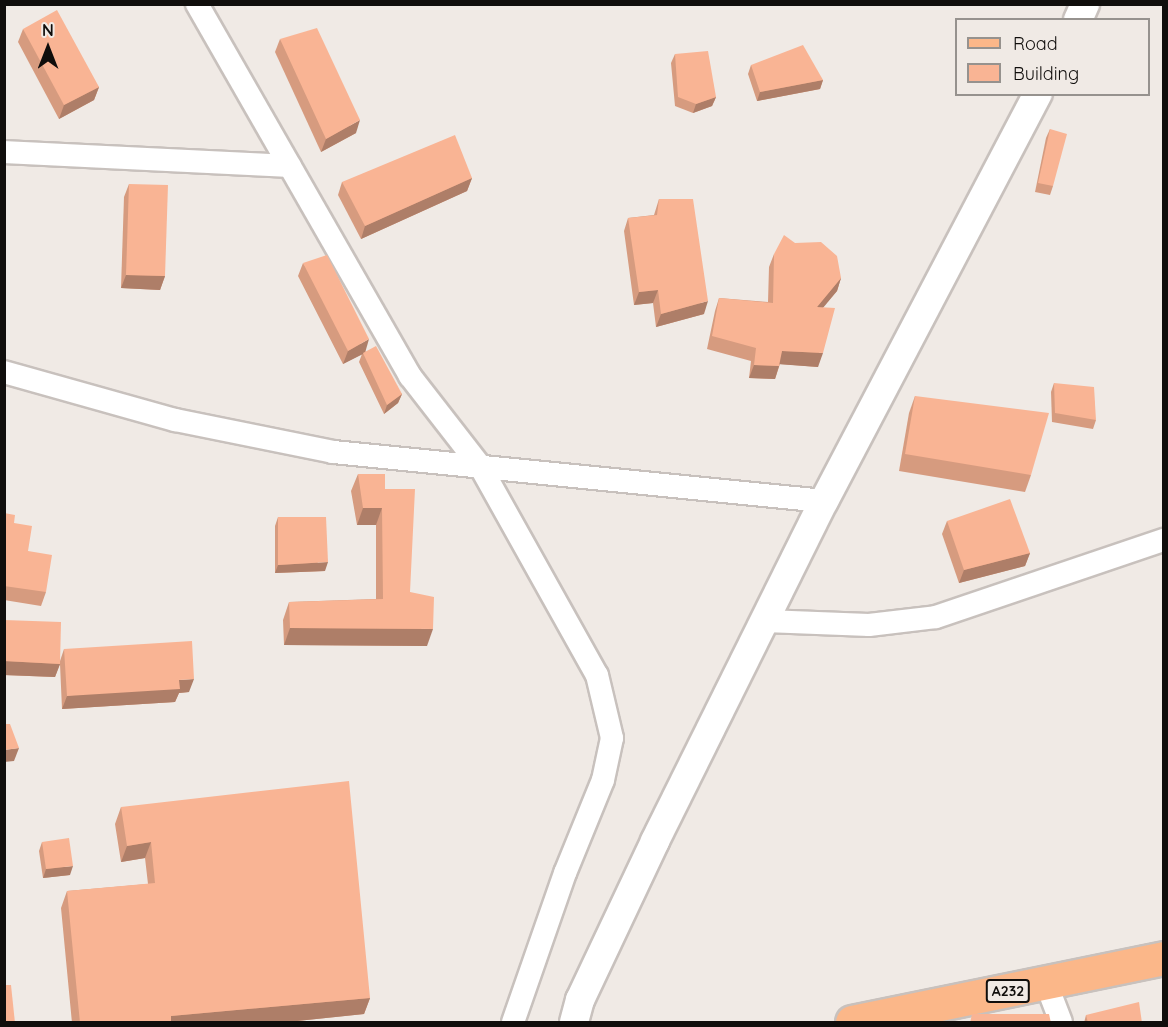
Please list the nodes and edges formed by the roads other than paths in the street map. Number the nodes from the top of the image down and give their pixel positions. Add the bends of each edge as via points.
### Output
1 (197, 4) edge
2 (1085, 4) edge
3 (1078, 18) edge
4 (1037, 96) edge
5 (4, 152) edge
6 (290, 166) junction
7 (4, 372) edge
8 (480, 466) junction
9 (824, 501) junction
10 (1164, 540) edge
11 (765, 621) junction
12 (1164, 958) edge
13 (1046, 983) junction
14 (513, 1023) edge
15 (574, 1023) edge
16 (852, 1023) edge
17 (1061, 1023) edge

1 - 6 street
2 - 3 street
4 - 9 street
5 - 6 street
6 - 8 street via 410,376
7 - 8 street via 176,420 333,452
8 - 9 street
8 - 14 street via 597,675 612,738 603,780 565,873
9 - 11 street
10 - 11 street via 936,617 869,625
11 - 15 street via 645,863 580,1000
12 - 13 main road, A232
13 - 16 main road, A232
13 - 17 street

